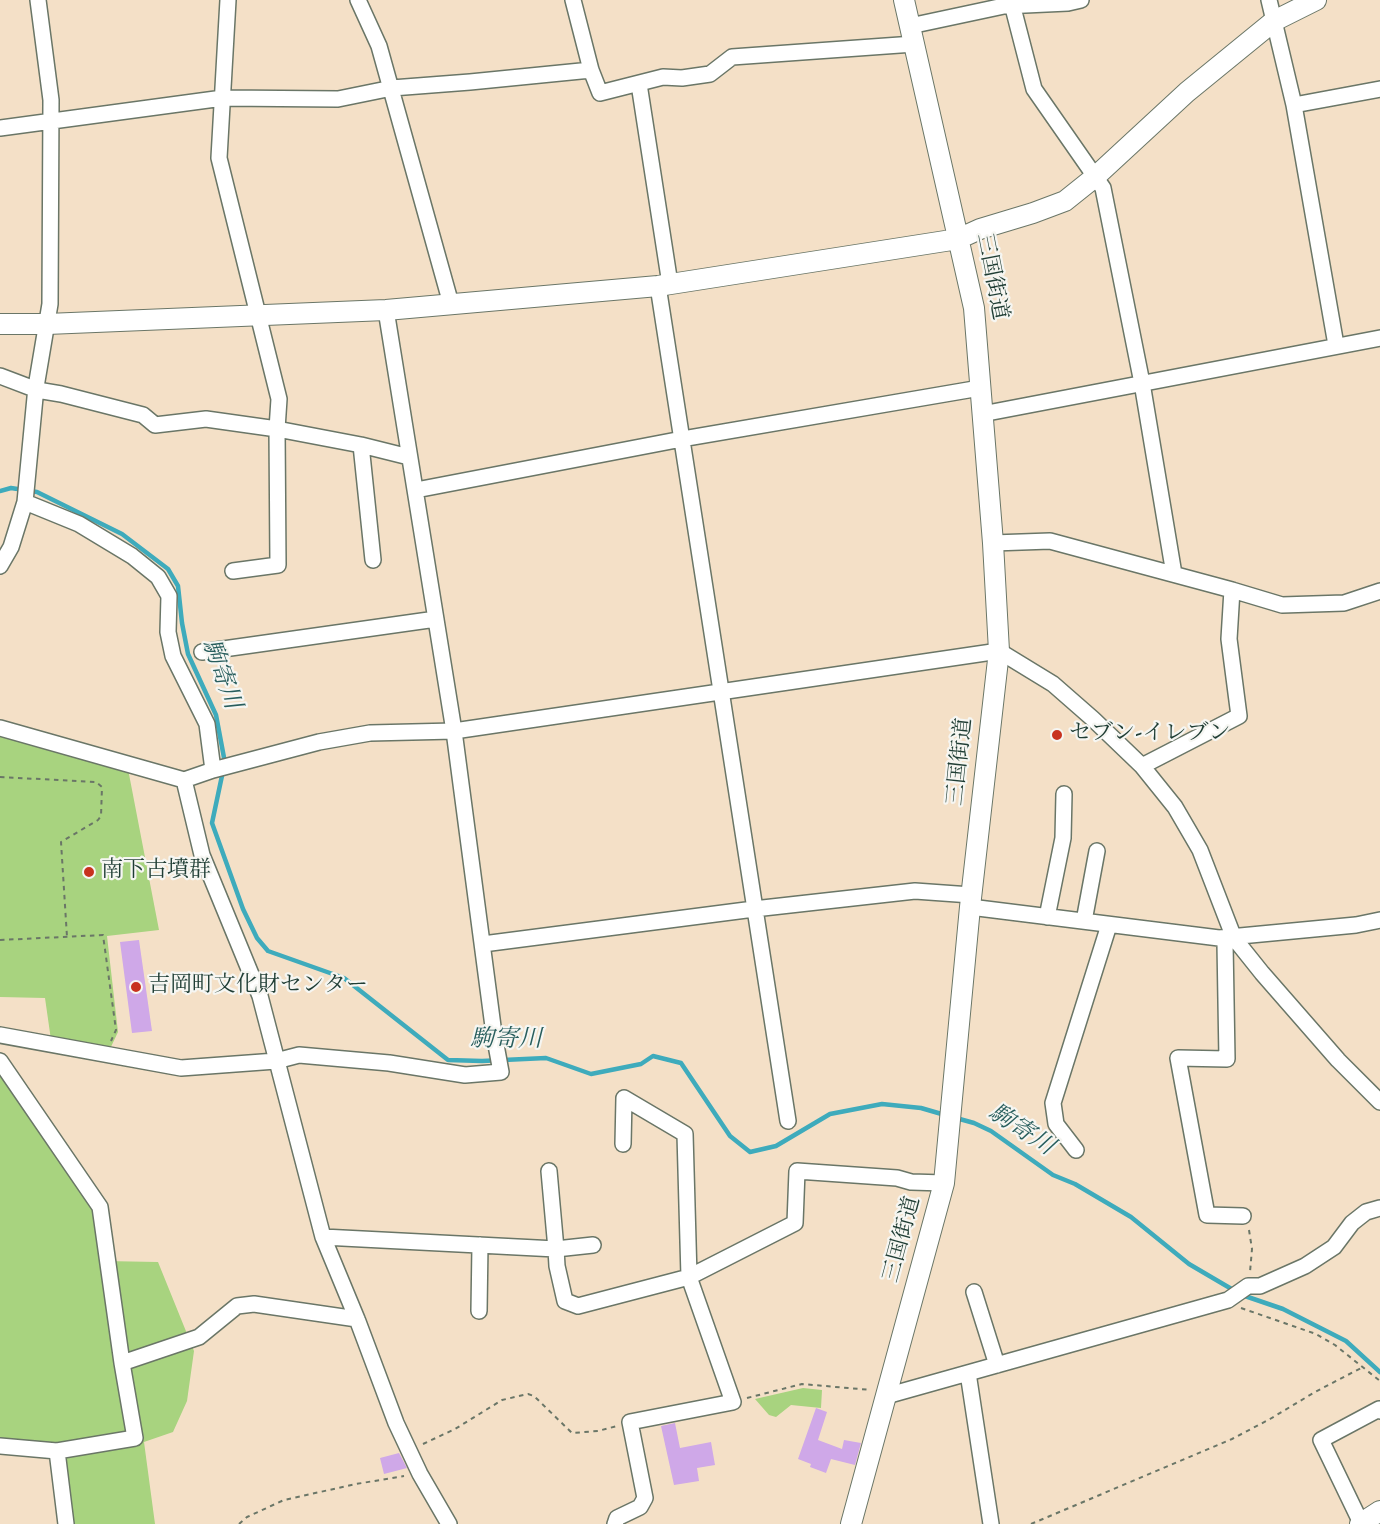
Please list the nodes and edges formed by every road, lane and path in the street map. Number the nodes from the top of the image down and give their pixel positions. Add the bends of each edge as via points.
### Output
1 (38, 0) edge
2 (228, 0) edge
3 (358, 0) edge
4 (573, 0) edge
5 (904, 0) edge
6 (1082, 0) edge
7 (1269, 0) edge
8 (1316, 0) edge
9 (1012, 3) edge
10 (1274, 21) junction
11 (912, 35) junction
12 (591, 69) junction
13 (639, 84) junction
14 (392, 88) junction
15 (1380, 89) edge
16 (223, 98) junction
17 (1294, 105) junction
18 (51, 121) junction
19 (0, 128) edge
20 (1095, 177) junction
21 (958, 238) junction
22 (664, 285) junction
23 (451, 304) junction
24 (386, 310) junction
25 (259, 316) junction
26 (0, 324) edge
27 (47, 324) junction
28 (1380, 338) edge
29 (1336, 345) junction
30 (0, 376) edge
31 (1142, 383) junction
32 (980, 388) junction
33 (37, 390) junction
34 (982, 414) junction
35 (277, 429) junction
36 (682, 439) junction
37 (361, 445) junction
38 (409, 457) junction
39 (416, 490) junction
40 (25, 501) junction
41 (993, 543) junction
42 (373, 560) dead end
43 (0, 566) edge
44 (233, 571) dead end
45 (1174, 574) junction
46 (1232, 590) junction
47 (1380, 591) edge
48 (436, 619) junction
49 (999, 651) junction
50 (202, 652) dead end
51 (721, 691) junction
52 (0, 728) edge
53 (454, 731) junction
54 (1142, 766) junction
55 (213, 770) junction
56 (0, 777) edge
57 (184, 780) junction
58 (1064, 794) dead end
59 (1097, 851) dead end
60 (970, 901) junction
61 (754, 909) junction
62 (1047, 917) junction
63 (1380, 920) edge
64 (1084, 921) junction
65 (1109, 925) junction
66 (67, 937) junction
67 (1234, 938) junction
68 (0, 940) edge
69 (483, 944) junction
70 (0, 1035) edge
71 (106, 1054) junction
72 (0, 1061) edge
73 (276, 1061) junction
74 (1379, 1100) edge
75 (788, 1121) dead end
76 (623, 1144) dead end
77 (1076, 1150) dead end
78 (549, 1172) dead end
79 (944, 1183) junction
80 (1380, 1208) edge
81 (1243, 1216) joint
82 (324, 1237) junction
83 (480, 1245) junction
84 (593, 1245) dead end
85 (556, 1249) junction
86 (689, 1277) junction
87 (974, 1292) dead end
88 (1239, 1293) junction
89 (478, 1311) dead end
90 (357, 1319) junction
91 (122, 1364) junction
92 (997, 1365) junction
93 (1363, 1367) junction
94 (968, 1372) junction
95 (1380, 1381) edge
96 (886, 1394) junction
97 (733, 1402) junction
98 (1380, 1412) edge
99 (630, 1422) junction
100 (0, 1446) edge
101 (57, 1451) junction
102 (409, 1451) junction
103 (420, 1474) junction
104 (1380, 1511) edge
105 (1361, 1523) edge
106 (66, 1524) edge
107 (239, 1524) edge
108 (449, 1524) edge
109 (615, 1524) edge
110 (851, 1524) edge
111 (991, 1524) edge
112 (1032, 1524) edge

1 - 18 street
2 - 16 street
3 - 14 street via 379,46
4 - 12 street
5 - 11 street, 三国街道
6 - 9 street
7 - 10 street
8 - 10 street
9 - 11 street
9 - 20 street via 1034,89
10 - 17 street
10 - 20 street via 1187,92
11 - 13 street via 732,57 710,74 663,77
11 - 21 street, 三国街道
12 - 13 street via 600,93
12 - 14 street
13 - 22 street
14 - 16 street via 338,99
14 - 23 street
15 - 17 street
16 - 18 street
16 - 25 street via 219,158
17 - 29 street
18 - 19 street
18 - 27 street
20 - 21 street via 1065,201
20 - 31 street via 1102,188
21 - 22 street
21 - 32 street, 三国街道 via 974,308
22 - 23 street
22 - 36 street
23 - 24 street
24 - 25 street
24 - 38 street
25 - 27 street
25 - 35 street via 279,399
26 - 27 street
27 - 33 street
28 - 29 street
29 - 31 street
30 - 33 street
31 - 34 street
31 - 45 street
32 - 34 street, 三国街道
32 - 36 street
33 - 35 street via 143,416 155,425 206,419
33 - 40 street
34 - 41 street, 三国街道
35 - 37 street
35 - 44 street via 278,565
36 - 39 street
36 - 51 street
37 - 38 street
37 - 42 street
38 - 39 street
39 - 48 street
40 - 43 street via 11,547
40 - 55 street via 79,524 158,577 169,596 168,632 173,656 207,724
41 - 45 street via 1050,541
41 - 49 street, 三国街道
45 - 46 street
46 - 47 street via 1282,605 1344,603
46 - 54 street via 1228,639 1239,716
48 - 50 street
48 - 53 street
49 - 51 street
49 - 54 street via 1053,684
49 - 60 street, 三国街道
51 - 53 street
51 - 61 street
52 - 57 street
53 - 55 street via 370,733
53 - 69 street
54 - 67 street via 1175,807 1200,850
55 - 57 street
56 - 66 path via 96,782 102,787 101,816 61,842
57 - 73 street via 202,855 260,996
58 - 62 street via 1063,838
59 - 64 street
60 - 61 street via 915,891
60 - 62 street
60 - 79 street, 三国街道
61 - 69 street
61 - 75 street
62 - 64 street
63 - 67 street
64 - 65 street
65 - 67 street
65 - 77 street via 1053,1103 1056,1124
66 - 68 path
66 - 71 path via 104,935 116,1030
67 - 74 street via 1338,1060
67 - 81 street via 1225,943 1227,1059 1178,1058 1207,1215
69 - 73 street via 501,1072 465,1075 299,1055
70 - 71 street
71 - 73 street via 181,1068
72 - 91 street via 100,1207
73 - 82 street
76 - 86 street via 624,1098 685,1134
78 - 85 street
79 - 86 street via 797,1172 795,1223
79 - 96 street, 三国街道
80 - 88 street via 1366,1212 1334,1247 1305,1266
81 - 88 path via 1252,1250
82 - 83 street
82 - 90 street
83 - 85 street
83 - 89 street
84 - 85 street
85 - 86 street via 565,1301 578,1306
86 - 97 street
87 - 92 street
88 - 92 street
88 - 93 path via 1240,1307 1316,1334
90 - 91 street via 254,1304 237,1306 199,1337
90 - 102 street
91 - 101 street via 135,1438
92 - 94 street
93 - 95 path
93 - 112 path via 1232,1439
94 - 96 street
94 - 111 street
96 - 97 path via 802,1384
96 - 110 street, 三国街道
97 - 99 street
98 - 105 street via 1379,1409 1321,1440
99 - 102 path via 598,1431 572,1432 528,1394 502,1400
99 - 109 street via 645,1498 640,1507 617,1518
100 - 101 street
101 - 106 street
102 - 103 street
103 - 107 path via 284,1500
103 - 108 street
104 - 105 street

